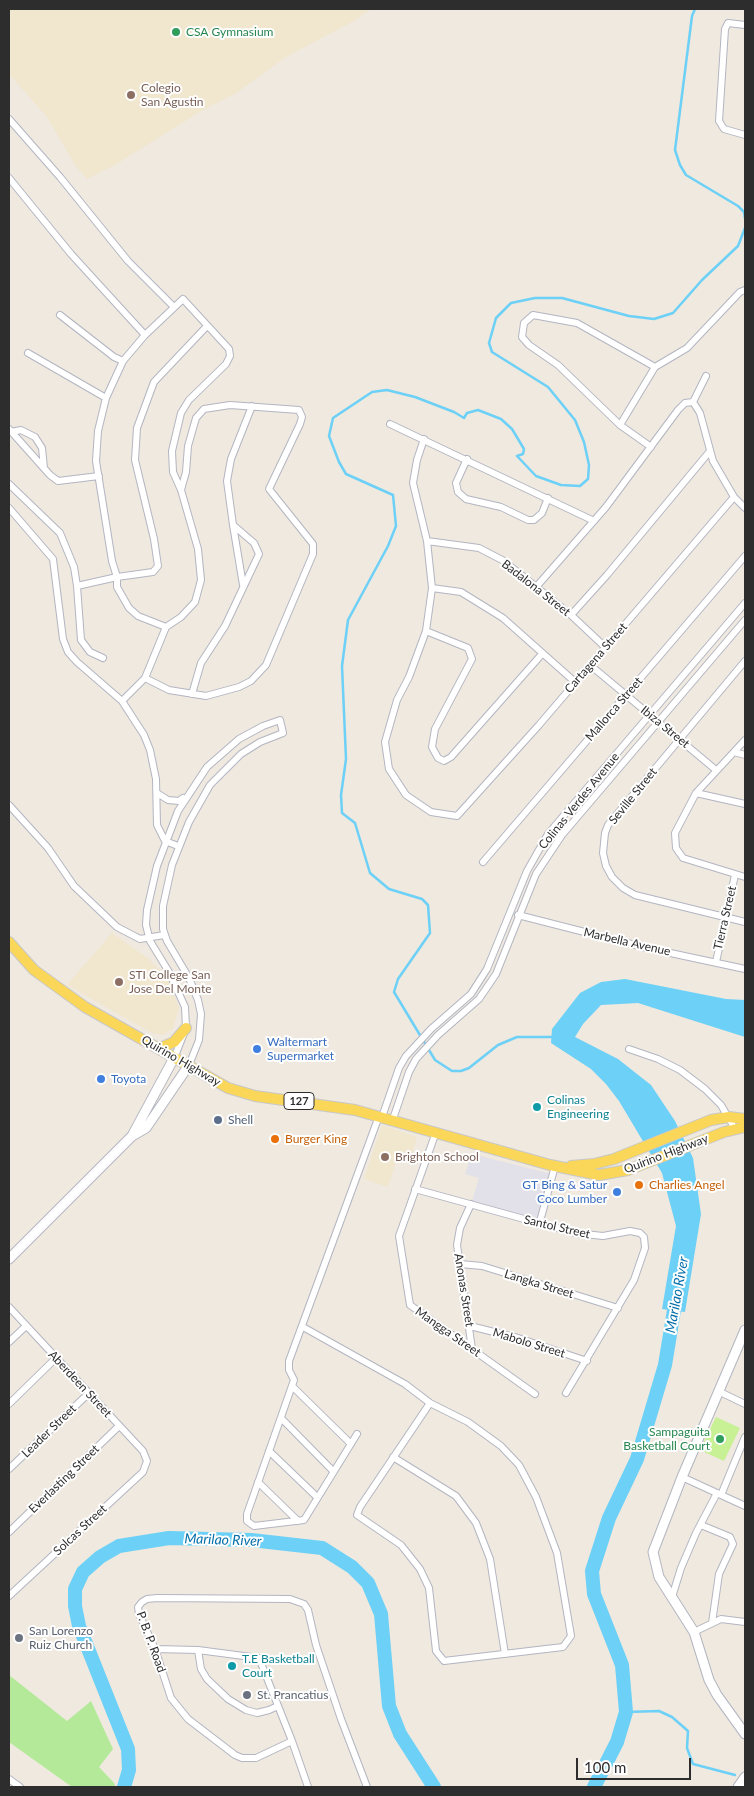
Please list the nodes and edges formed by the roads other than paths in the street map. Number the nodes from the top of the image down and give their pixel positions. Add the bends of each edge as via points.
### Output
1 (745, 25) edge
2 (9, 119) edge
3 (745, 135) edge
4 (9, 178) edge
5 (745, 290) edge
6 (173, 306) junction
7 (60, 315) dead end
8 (207, 326) junction
9 (145, 335) junction
10 (28, 352) dead end
11 (123, 361) junction
12 (655, 367) junction
13 (706, 376) dead end
14 (106, 398) junction
15 (693, 402) junction
16 (252, 406) junction
17 (390, 424) dead end
18 (620, 425) junction
19 (10, 430) edge
20 (424, 439) junction
21 (651, 447) junction
22 (710, 451) junction
23 (467, 459) junction
24 (44, 468) junction
25 (99, 476) junction
26 (9, 484) edge
27 (181, 490) junction
28 (734, 497) junction
29 (548, 498) junction
30 (9, 508) edge
31 (745, 508) edge
32 (594, 521) junction
33 (233, 525) junction
34 (428, 541) junction
35 (745, 556) edge
36 (117, 577) junction
37 (243, 585) junction
38 (77, 586) junction
39 (537, 586) junction
40 (432, 588) junction
41 (745, 603) edge
42 (571, 615) junction
43 (745, 620) edge
44 (166, 627) junction
45 (426, 631) junction
46 (606, 647) junction
47 (542, 654) junction
48 (103, 658) dead end
49 (745, 661) edge
50 (590, 664) junction
51 (145, 678) junction
52 (575, 682) junction
53 (192, 694) junction
54 (626, 695) junction
55 (122, 701) junction
56 (650, 716) junction
57 (658, 723) junction
58 (680, 739) junction
59 (745, 740) edge
60 (734, 752) junction
61 (745, 755) edge
62 (716, 770) junction
63 (157, 793) junction
64 (696, 793) junction
65 (186, 796) junction
66 (745, 804) edge
67 (9, 805) edge
68 (165, 841) junction
69 (178, 846) junction
70 (483, 862) dead end
71 (735, 875) junction
72 (745, 877) edge
73 (510, 913) junction
74 (520, 916) junction
75 (725, 917) junction
76 (745, 922) edge
77 (164, 935) junction
78 (148, 937) junction
79 (9, 942) edge
80 (493, 958) junction
81 (502, 961) junction
82 (716, 962) junction
83 (745, 968) edge
84 (437, 1024) junction
85 (186, 1028) junction
86 (441, 1033) junction
87 (160, 1048) junction
88 (412, 1048) junction
89 (628, 1049) dead end
90 (420, 1055) junction
91 (175, 1056) junction
92 (188, 1065) junction
93 (381, 1116) junction
94 (729, 1117) junction
95 (745, 1119) edge
96 (393, 1120) junction
97 (740, 1128) edge
98 (436, 1132) junction
99 (132, 1136) junction
100 (556, 1166) junction
101 (415, 1189) junction
102 (471, 1204) junction
103 (539, 1225) junction
104 (9, 1259) edge
105 (460, 1264) junction
106 (9, 1307) edge
107 (618, 1308) junction
108 (26, 1326) junction
109 (470, 1326) junction
110 (304, 1327) junction
111 (745, 1330) edge
112 (9, 1342) edge
113 (472, 1349) junction
114 (56, 1358) junction
115 (587, 1361) junction
116 (292, 1386) junction
117 (720, 1392) junction
118 (88, 1393) junction
119 (566, 1393) dead end
120 (535, 1394) dead end
121 (430, 1403) junction
122 (9, 1404) edge
123 (745, 1404) edge
124 (281, 1418) junction
125 (120, 1426) junction
126 (357, 1434) dead end
127 (745, 1437) edge
128 (350, 1444) junction
129 (269, 1451) junction
130 (393, 1457) junction
131 (147, 1461) joint
132 (9, 1469) edge
133 (333, 1471) junction
134 (682, 1477) junction
135 (258, 1482) junction
136 (719, 1494) junction
137 (317, 1497) junction
138 (745, 1506) edge
139 (298, 1521) junction
140 (701, 1524) junction
141 (9, 1532) edge
142 (9, 1596) edge
143 (672, 1597) junction
144 (745, 1622) edge
145 (712, 1623) junction
146 (694, 1632) junction
147 (155, 1649) junction
148 (198, 1650) junction
149 (505, 1654) junction
150 (278, 1706) junction
151 (745, 1734) edge
152 (292, 1741) junction
153 (745, 1777) edge
154 (11, 1783) edge
155 (20, 1787) edge
156 (308, 1787) edge
157 (367, 1787) edge
158 (738, 1787) edge

1 - 3 street via 728,23 724,28 719,121 724,129
2 - 6 street via 122,254
4 - 9 street via 71,254
5 - 12 street via 687,348
6 - 8 street via 180,300 186,300
6 - 9 street
7 - 11 street
8 - 27 street via 229,349 230,356 226,364 189,400 176,426 173,472
8 - 36 street via 154,382 137,428 135,460 158,566 153,572
9 - 11 street
10 - 14 street
11 - 14 street
12 - 18 street
12 - 18 street via 577,323 533,315 524,323 522,337 529,345 558,365
13 - 15 street
14 - 25 street via 98,431 96,461
15 - 21 street via 685,403
15 - 22 street via 700,413
16 - 27 street via 212,406 196,418
16 - 33 street via 228,470
16 - 53 street via 302,412 300,424 269,489 312,544 312,554 273,650 259,674 227,692 206,696
17 - 20 street
18 - 21 street
19 - 24 street
19 - 24 street via 21,430 35,437 42,448
20 - 23 street
20 - 34 street via 413,482
21 - 32 street
22 - 28 street
22 - 42 street
23 - 29 street
23 - 29 street via 456,483 458,492 466,499 501,507 534,520 542,513
24 - 25 street via 58,481
25 - 36 street
26 - 38 street via 60,532 74,568
27 - 44 street via 198,549 201,580 195,602
28 - 31 street
28 - 46 street, Cartagena Street
29 - 32 street
30 - 55 street via 53,559 63,639 68,652
32 - 39 street
33 - 37 street
33 - 37 street via 254,543 259,554
34 - 39 street, Badalona Street via 479,548 504,561
34 - 40 street
35 - 54 street, Mallorca Street
36 - 38 street
36 - 44 street via 117,587 130,608 138,616
37 - 53 street via 225,626 201,663
38 - 48 street via 82,640 90,652
39 - 42 street, Badalona Street
40 - 45 street
40 - 47 street via 461,592 503,618
41 - 56 street, Colinas Verdes Avenue
42 - 46 street, Badalona Street
43 - 57 street, Colinas Verdes Avenue
44 - 51 street
45 - 47 street via 468,648 472,659 435,729 432,747 438,758 444,760 451,757
45 - 52 street, Cartagena Street via 397,700 385,742 389,769 406,795 432,812 457,816
46 - 50 street, Cartagena Street
47 - 52 street
49 - 58 street, Seville Street
50 - 52 street, Cartagena Street
50 - 54 street, Ibiza Street
51 - 53 street via 169,690
51 - 55 street
54 - 56 street, Ibiza Street
54 - 70 street, Mallorca Street
55 - 63 street via 150,750
56 - 57 street, Ibiza Street
56 - 73 street, Colinas Verdes Avenue via 548,834 526,871
57 - 58 street, Ibiza Street
57 - 74 street, Colinas Verdes Avenue via 562,835 536,874
58 - 62 street, Ibiza Street
58 - 75 street, Seville Street via 608,825 603,842 606,866 623,888 636,895
59 - 60 street
60 - 61 street
60 - 62 street
62 - 64 street
63 - 65 street via 171,801 179,801
63 - 68 street via 155,818
64 - 66 street
64 - 71 street via 675,833 676,848 683,858
65 - 68 street
65 - 69 street via 207,767 228,747 280,720 283,733 246,750 216,778 194,810
67 - 78 street via 48,848 80,893 117,927 140,939
68 - 69 street
68 - 78 street via 147,910
69 - 77 street via 163,906
71 - 72 street
71 - 75 street, Tierra Street
73 - 74 street, Marbella Avenue
73 - 80 street, Colinas Verdes Avenue
74 - 81 street, Colinas Verdes Avenue
74 - 82 street, Marbella Avenue
75 - 76 street, Seville Street
75 - 82 street, Tierra Street
77 - 78 street
77 - 92 street via 189,978 200,1006 199,1040
78 - 85 street via 177,987 185,1007
79 - 87 main road, Quirino Highway / 127 via 34,970 68,996
80 - 81 street
80 - 84 street, Colinas Verdes Avenue via 471,994
81 - 86 street, Colinas Verdes Avenue via 479,999
82 - 83 street, Marbella Avenue
84 - 86 street
84 - 88 street, Colinas Verdes Avenue
85 - 87 main road via 174,1042
85 - 91 street
86 - 90 street, Colinas Verdes Avenue
87 - 91 main road, Quirino Highway / 127
88 - 90 street
88 - 93 street, Colinas Verdes Avenue via 399,1068
89 - 94 street via 658,1058 680,1070 705,1089
90 - 96 street, Colinas Verdes Avenue via 409,1072
91 - 92 main road, Quirino Highway / 127
91 - 99 street
92 - 93 main road, Quirino Highway / 127 via 228,1088 255,1096
92 - 99 street via 146,1128
93 - 96 main road, Quirino Highway / 127
93 - 110 street, Colinas Verdes Avenue
94 - 95 main road, Quirino Highway / 127
94 - 97 street
94 - 100 main road, Quirino Highway / 127 via 712,1120 594,1164
96 - 98 main road, Quirino Highway / 127
97 - 100 main road, Quirino Highway / 127 via 628,1170 599,1175
98 - 100 main road, Quirino Highway / 127
98 - 101 street, Mangga Street
99 - 104 street
100 - 103 street
101 - 102 street, Santol Street
101 - 113 street, Mangga Street via 399,1236 410,1305
102 - 103 street, Santol Street
102 - 105 street, Anonas Street via 458,1237
103 - 107 street, Santol Street via 591,1236 630,1231 640,1233 645,1242 641,1264
105 - 107 street, Langka Street via 482,1266
105 - 109 street, Anonas Street
106 - 108 street, Aberdeen Street
107 - 115 street, Santol Street
108 - 112 street
108 - 114 street, Aberdeen Street
109 - 113 street, Anonas Street
109 - 115 street, Mabolo Street
110 - 116 street, Colinas Verdes Avenue via 289,1361 294,1380
110 - 121 street via 405,1384
111 - 117 street
113 - 120 street, Mangga Street
114 - 118 street, Aberdeen Street
114 - 122 street
115 - 119 street, Santol Street
116 - 124 street
116 - 128 street
117 - 123 street
117 - 134 street
118 - 125 street, Aberdeen Street
118 - 132 street, Leader Street
121 - 130 street
121 - 149 street via 489,1436 519,1465 536,1497 557,1553 563,1578 569,1640 558,1649
124 - 129 street
124 - 133 street
125 - 131 street, Aberdeen Street via 143,1450
125 - 141 street, Everlasting Street
126 - 128 street
127 - 136 street
128 - 133 street
129 - 135 street
129 - 137 street
130 - 149 street via 456,1496 476,1523 490,1560
130 - 149 street via 358,1515 401,1545 420,1568 429,1588 436,1651 441,1658 449,1661
131 - 142 street, Solcas Street via 143,1472
133 - 137 street
134 - 136 street
134 - 143 street via 653,1552 656,1569
135 - 139 street
135 - 139 street via 246,1518 250,1524
136 - 138 street
136 - 140 street
137 - 139 street via 304,1520
140 - 143 street
140 - 145 street via 733,1540 719,1574
143 - 146 street
144 - 145 street via 721,1619
145 - 146 street
146 - 151 street via 717,1695
147 - 148 street
147 - 152 street, P. B. P. Road via 179,1709 188,1720 235,1755 256,1758
147 - 157 street, P. B. P. Road via 139,1614 138,1607 147,1599 290,1599 304,1604
148 - 150 street via 259,1658
148 - 150 street via 201,1669 207,1679 228,1699 257,1713
150 - 152 street
152 - 156 street
153 - 158 street
154 - 155 street

